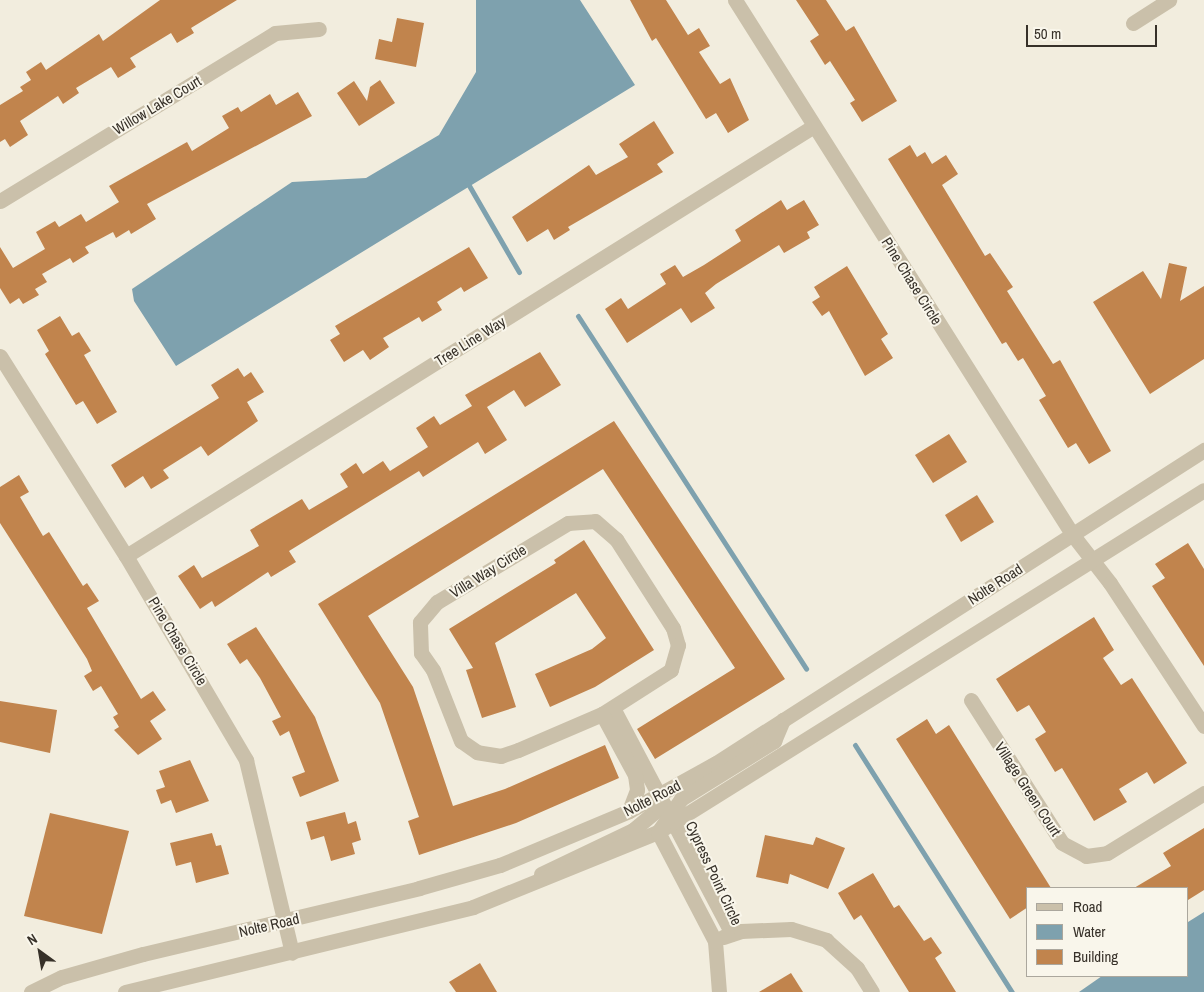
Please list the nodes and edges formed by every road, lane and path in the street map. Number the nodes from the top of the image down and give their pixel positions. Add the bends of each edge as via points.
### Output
1 (735, 0) edge
2 (1169, 0) edge
3 (1133, 23) dead end
4 (319, 29) dead end
5 (814, 126) junction
6 (0, 201) edge
7 (0, 356) edge
8 (1204, 450) edge
9 (1204, 490) edge
10 (1072, 534) junction
11 (126, 556) junction
12 (1093, 560) junction
13 (971, 700) dead end
14 (607, 711) junction
15 (783, 720) junction
16 (1204, 726) edge
17 (639, 774) junction
18 (1204, 793) edge
19 (658, 797) junction
20 (629, 811) junction
21 (678, 817) junction
22 (658, 832) junction
23 (532, 884) junction
24 (286, 921) junction
25 (736, 932) junction
26 (715, 941) junction
27 (292, 953) junction
28 (31, 992) edge
29 (125, 992) edge
30 (719, 992) edge
31 (872, 992) edge

1 - 5 street, Pine Chase Circle
2 - 3 street
4 - 6 street, Willow Lake Court via 275,33
5 - 10 street, Pine Chase Circle
5 - 11 street, Tree Line Way
7 - 11 street, Pine Chase Circle
8 - 10 street, Nolte Road
9 - 12 street, Nolte Road
10 - 12 street, Pine Chase Circle
10 - 15 street, Nolte Road
11 - 24 street, Pine Chase Circle via 246,760
12 - 16 street
12 - 21 street, Nolte Road
13 - 18 street, Village Green Court via 1062,843 1086,856 1107,853
14 - 14 street, Villa Way Circle via 671,670 678,645 651,590 616,539 596,521 568,522 437,602 420,622 421,653 432,670 461,741 477,752 501,756
14 - 17 street
15 - 19 street, Nolte Road
15 - 21 street via 774,741 681,799
17 - 19 street
17 - 20 street
19 - 20 street, Nolte Road
19 - 21 street
19 - 23 street via 659,808 650,818 546,868
20 - 24 street, Nolte Road via 500,864
21 - 22 street
21 - 25 street, Cypress Point Circle
21 - 25 street, Cypress Point Circle via 684,837
22 - 23 street, Nolte Road
22 - 26 street, Cypress Point Circle
23 - 27 street, Nolte Road via 473,907
24 - 27 street, Pine Chase Circle
24 - 28 street, Nolte Road via 134,956 62,977
25 - 26 street, Cypress Point Circle
25 - 31 street, Cypress Point Circle via 791,929 826,940 857,968
26 - 30 street, Cypress Point Circle
27 - 29 street, Nolte Road

